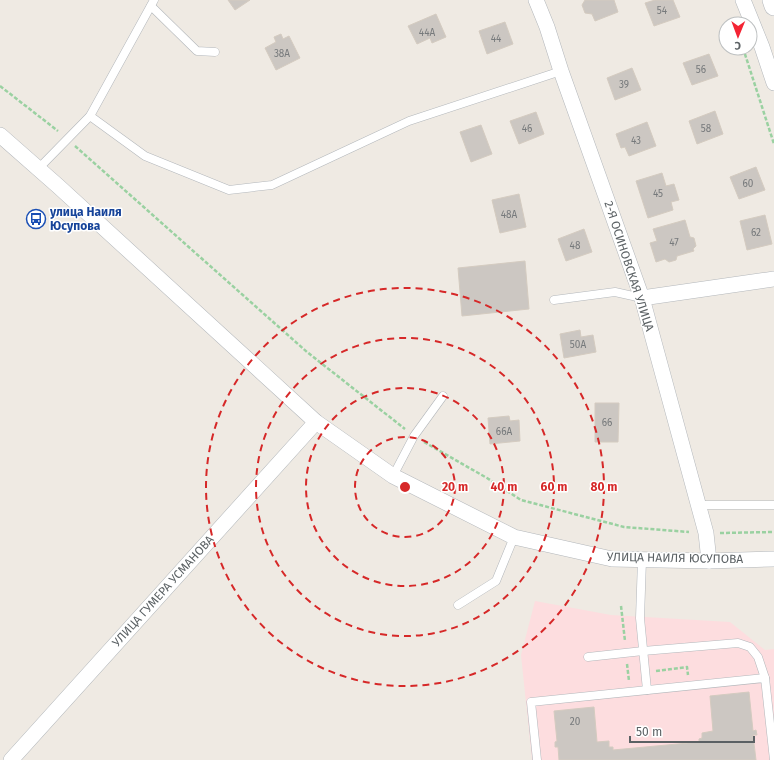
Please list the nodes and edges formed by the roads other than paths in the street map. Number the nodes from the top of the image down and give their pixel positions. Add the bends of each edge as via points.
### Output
1 (536, 0) edge
2 (744, 0) edge
3 (772, 0) edge
4 (152, 3) edge
5 (774, 6) edge
6 (215, 52) dead end
7 (561, 71) junction
8 (774, 83) edge
9 (90, 116) junction
10 (0, 135) edge
11 (38, 169) junction
12 (774, 279) edge
13 (642, 298) junction
14 (554, 300) dead end
15 (442, 396) dead end
16 (316, 422) junction
17 (393, 476) junction
18 (698, 505) junction
19 (774, 505) edge
20 (514, 537) junction
21 (774, 559) edge
22 (642, 560) junction
23 (708, 561) junction
24 (458, 605) dead end
25 (643, 651) junction
26 (588, 657) dead end
27 (765, 678) junction
28 (647, 690) junction
29 (11, 760) edge
30 (537, 760) edge
31 (774, 760) edge

1 - 7 street, 2-Я ОСИНОВСКАЯ УЛИЦА
2 - 8 street
3 - 5 street
4 - 6 lane via 197,51
4 - 9 lane
7 - 9 lane via 409,121 272,185 229,190 145,156
7 - 13 street, 2-Я ОСИНОВСКАЯ УЛИЦА
9 - 11 lane
10 - 11 street, УЛИЦА НАИЛЯ ЮСУПОВА
11 - 16 street, УЛИЦА НАИЛЯ ЮСУПОВА
12 - 13 street
13 - 14 lane via 615,292
13 - 18 street, 2-Я ОСИНОВСКАЯ УЛИЦА
15 - 17 lane via 414,436
16 - 17 street, УЛИЦА НАИЛЯ ЮСУПОВА
16 - 29 street, УЛИЦА ГУМЕРА УСМАНОВА
17 - 20 street, УЛИЦА НАИЛЯ ЮСУПОВА
18 - 19 lane
18 - 23 street, 2-Я ОСИНОВСКАЯ УЛИЦА via 706,533
20 - 22 street, УЛИЦА НАИЛЯ ЮСУПОВА via 612,559
20 - 24 lane via 496,580
21 - 23 street, УЛИЦА НАИЛЯ ЮСУПОВА
22 - 23 street, УЛИЦА НАИЛЯ ЮСУПОВА
22 - 25 lane via 640,618
25 - 26 lane
25 - 27 lane via 738,643 750,647 758,657
25 - 28 lane
27 - 28 lane
27 - 31 lane
28 - 30 lane via 531,702

